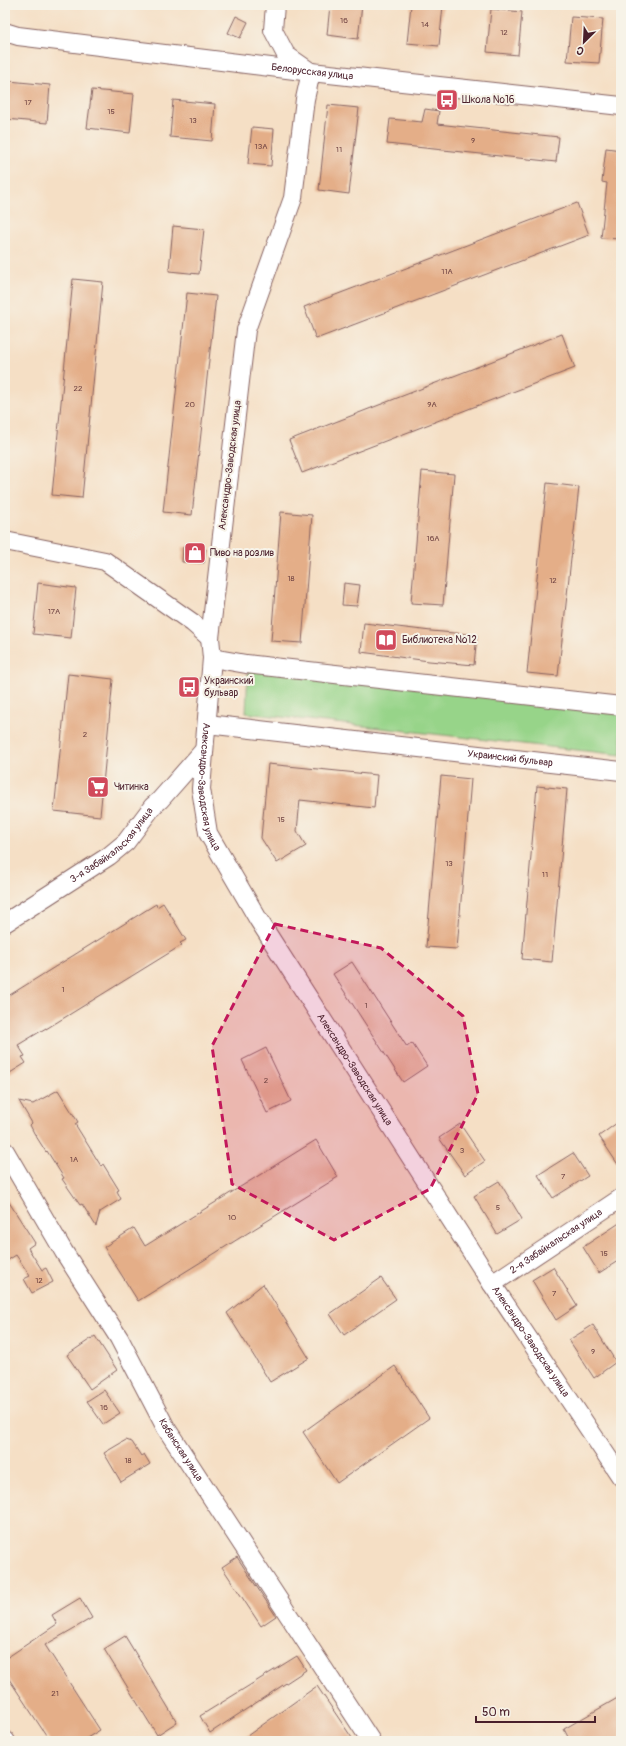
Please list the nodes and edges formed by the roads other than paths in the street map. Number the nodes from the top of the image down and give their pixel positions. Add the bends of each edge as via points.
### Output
1 (275, 5) edge
2 (5, 32) edge
3 (311, 72) junction
4 (621, 106) edge
5 (5, 541) edge
6 (210, 638) junction
7 (212, 658) junction
8 (621, 706) edge
9 (207, 724) junction
10 (204, 750) junction
11 (621, 771) edge
12 (5, 923) edge
13 (5, 1151) edge
14 (621, 1198) edge
15 (492, 1284) junction
16 (621, 1477) edge
17 (371, 1741) edge

1 - 3 street via 273,30 286,55
2 - 3 street, Белорусская улица via 18,36
3 - 4 street, Белорусская улица
3 - 6 street, Александро-Заводская улица via 305,99 294,198 246,330
5 - 6 street via 105,561 193,623
6 - 7 street, Александро-Заводская улица
7 - 8 street
7 - 9 street, Александро-Заводская улица
9 - 10 street, Александро-Заводская улица
9 - 11 street, Украинский бульвар
10 - 12 street, 3-я Забайкальская улица via 153,806 126,842 109,856
10 - 15 street, Александро-Заводская улица via 201,789 208,833 258,919
13 - 17 street, Кабанская улица via 64,1252 119,1338 166,1428
14 - 15 street, 2-я Забайкальская улица
15 - 16 street, Александро-Заводская улица

